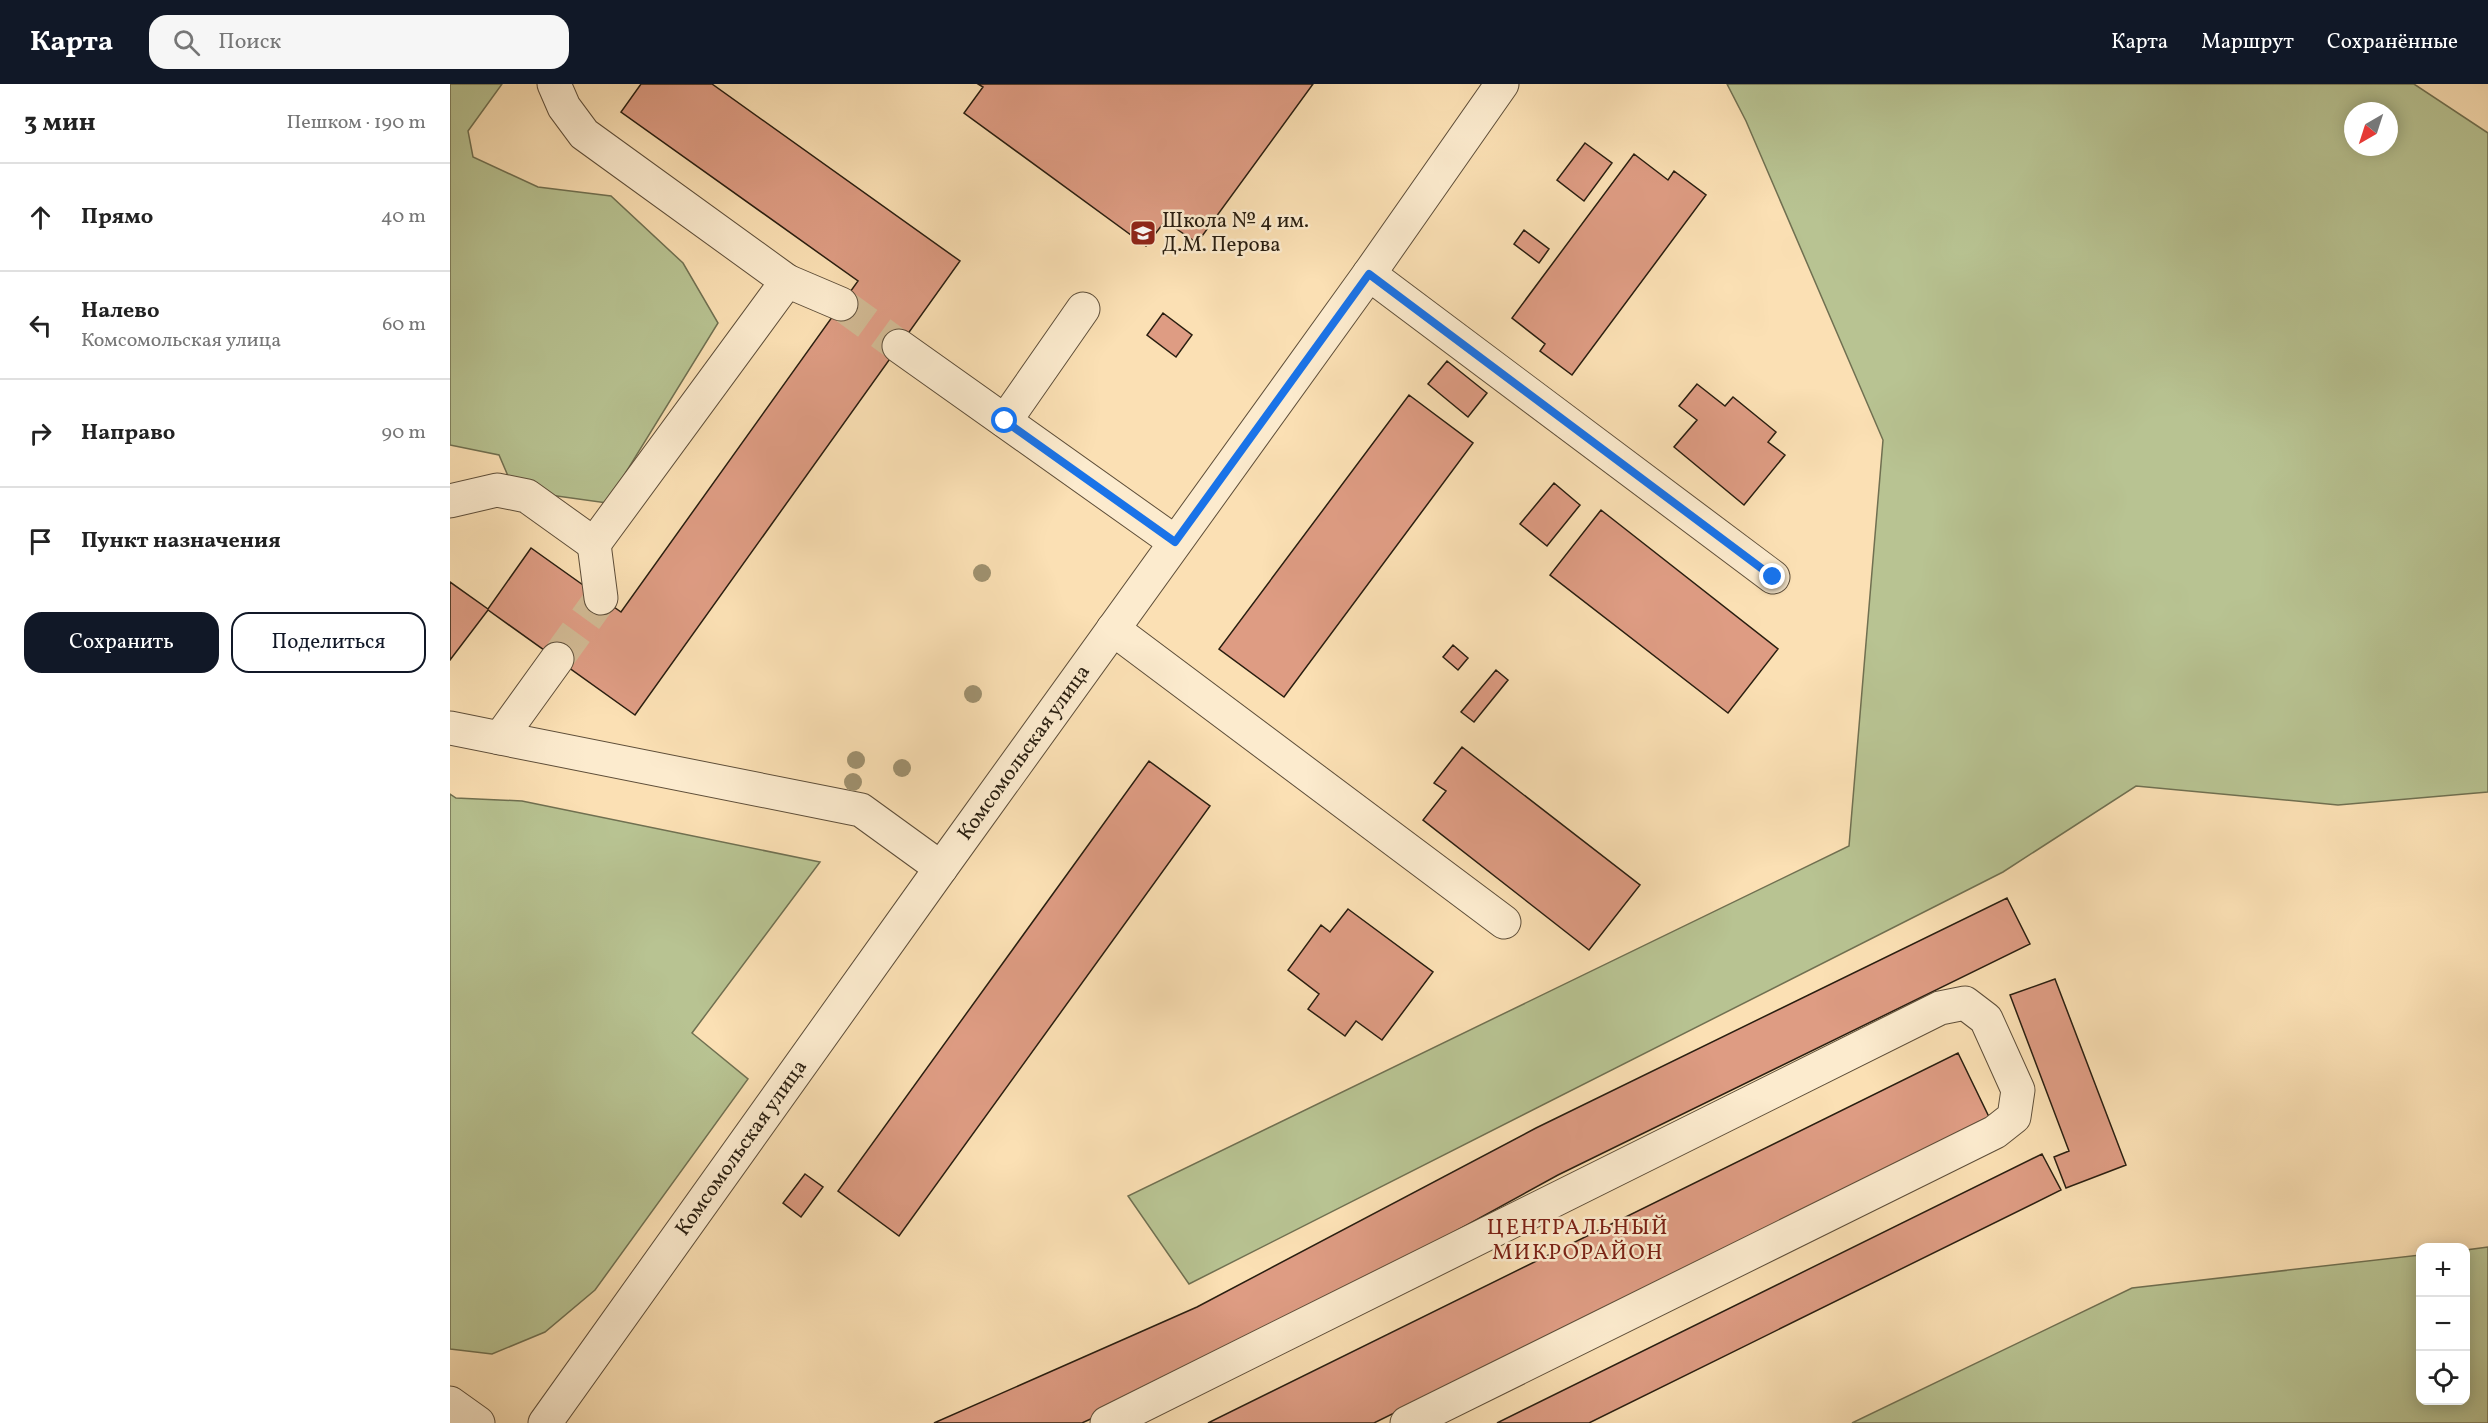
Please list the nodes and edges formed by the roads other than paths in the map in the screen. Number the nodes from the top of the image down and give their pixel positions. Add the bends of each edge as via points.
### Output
1 (554, 84) edge
2 (1502, 84) edge
3 (1369, 274) junction
4 (787, 281) junction
5 (841, 304) tunnel mouth
6 (1083, 309) dead end
7 (899, 346) tunnel mouth
8 (1005, 421) junction
9 (450, 501) edge
10 (1175, 542) junction
11 (594, 544) junction
12 (1773, 577) dead end
13 (601, 598) tunnel mouth
14 (1113, 629) junction
15 (558, 659) tunnel mouth
16 (450, 728) edge
17 (500, 738) junction
18 (941, 868) junction
19 (1504, 922) dead end
20 (450, 1403) edge
21 (478, 1423) edge
22 (545, 1423) edge
23 (1107, 1423) edge
24 (1407, 1423) edge

1 - 4 street via 564,107 584,134
2 - 3 street, Комсомольская улица
3 - 10 street, Комсомольская улица
3 - 12 street
4 - 5 street
4 - 11 street
6 - 8 street
7 - 8 street
8 - 10 street
9 - 11 street via 497,490 527,496
10 - 14 street, Комсомольская улица
11 - 13 street
14 - 18 street, Комсомольская улица
14 - 19 street
15 - 17 street
16 - 17 street
17 - 18 street via 861,810
18 - 22 street, Комсомольская улица
20 - 21 street
23 - 24 street via 1940,1008 1965,1003 1986,1019 2018,1090 2014,1118 1995,1132

